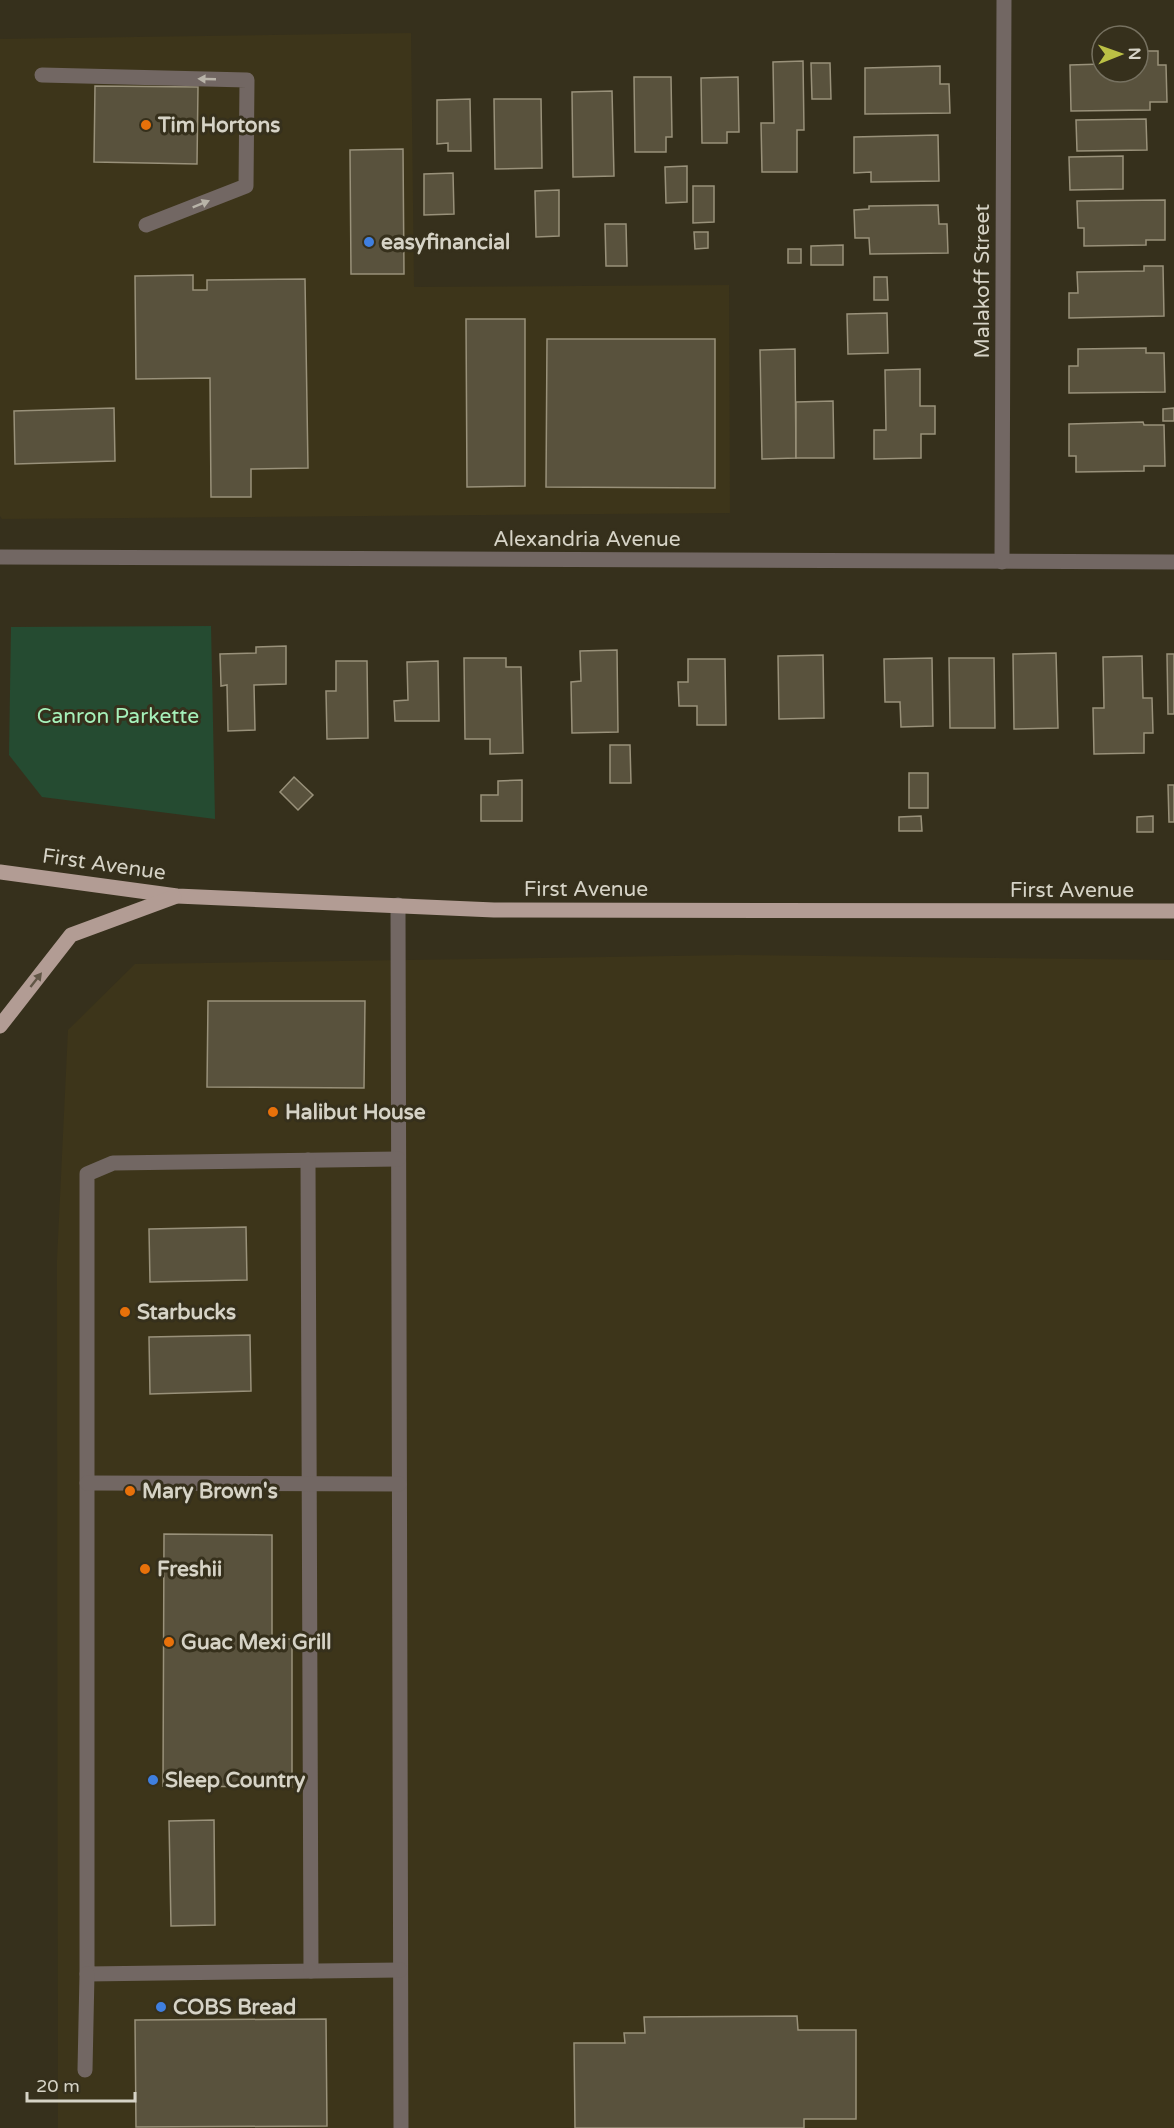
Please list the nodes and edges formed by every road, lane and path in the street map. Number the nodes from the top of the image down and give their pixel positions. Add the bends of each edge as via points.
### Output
1 (1004, 0) edge
2 (42, 75) dead end
3 (146, 225) dead end
4 (0, 558) edge
5 (1002, 562) junction
6 (1174, 562) edge
7 (0, 872) edge
8 (177, 896) junction
9 (398, 905) junction
10 (1174, 911) edge
11 (0, 1026) edge
12 (398, 1159) junction
13 (308, 1160) junction
14 (87, 1483) junction
15 (309, 1484) junction
16 (399, 1484) junction
17 (400, 1970) junction
18 (311, 1971) junction
19 (87, 1974) junction
20 (85, 2070) dead end
21 (401, 2128) edge

1 - 5 street, Malakoff Street
3 -> 2 street via 246,186 247,80
4 - 5 street, Alexandria Avenue
5 - 6 street, Alexandria Avenue
7 - 8 main road, First Avenue
8 - 9 main road, First Avenue
11 -> 8 main road via 71,935
9 - 10 main road, First Avenue via 494,910
9 - 12 street
12 - 13 street
12 - 16 street
13 - 14 street via 113,1162 87,1174
13 - 15 street
14 - 15 street
14 - 19 street
15 - 16 street
15 - 18 street
16 - 17 street
17 - 18 street
17 - 21 street
18 - 19 street
19 - 20 street

